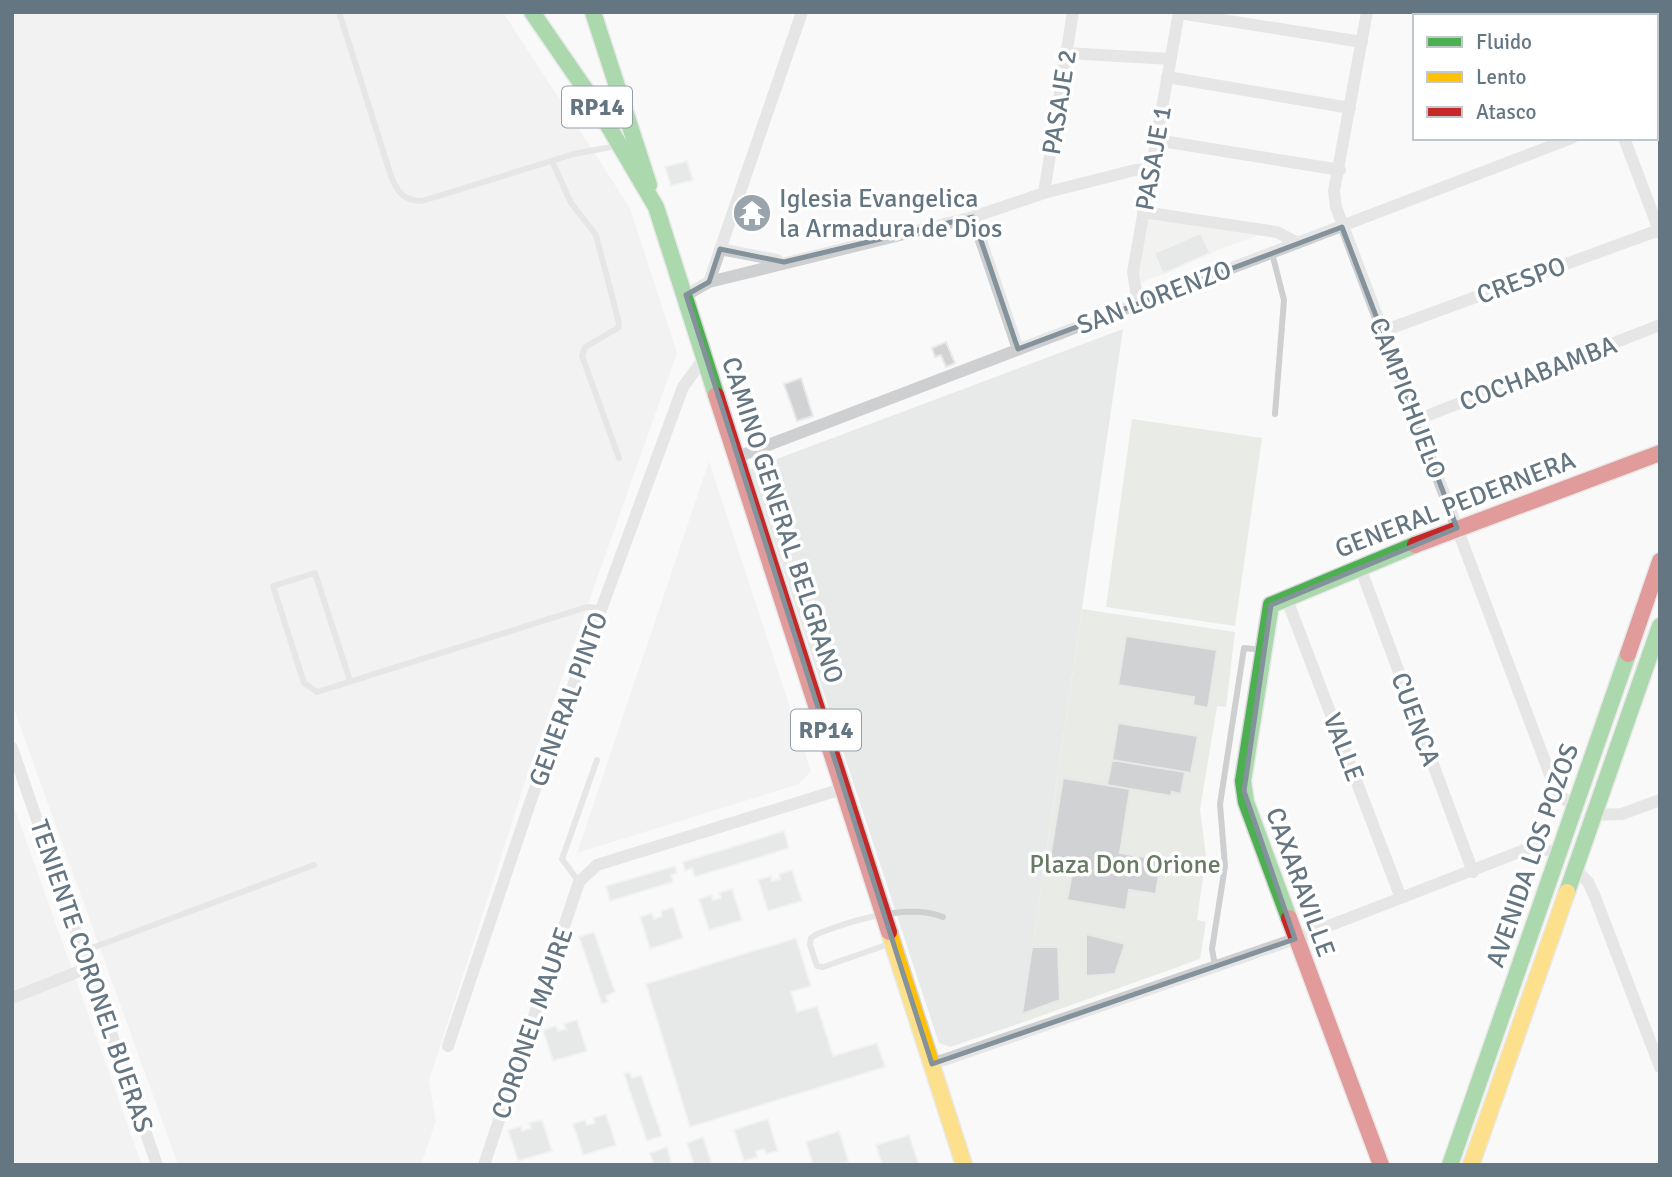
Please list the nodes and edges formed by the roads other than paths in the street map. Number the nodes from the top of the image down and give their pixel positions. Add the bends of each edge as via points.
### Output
1 (339, 12) edge
2 (532, 12) edge
3 (593, 12) edge
4 (802, 12) edge
5 (1073, 12) edge
6 (1179, 13) edge
7 (1370, 14) edge
8 (1362, 42) junction
9 (1066, 53) junction
10 (1171, 59) junction
11 (1167, 77) junction
12 (1350, 107) junction
13 (1156, 140) junction
14 (1567, 140) edge
15 (1625, 140) edge
16 (620, 145) junction
17 (552, 161) junction
18 (1150, 169) junction
19 (1340, 170) junction
20 (1044, 193) junction
21 (656, 207) junction
22 (1143, 212) junction
23 (973, 216) junction
24 (1342, 227) junction
25 (1659, 231) edge
26 (1298, 243) junction
27 (720, 249) junction
28 (1272, 253) junction
29 (784, 262) junction
30 (709, 282) junction
31 (687, 295) junction
32 (1138, 304) junction
33 (1660, 325) edge
34 (1383, 331) junction
35 (1018, 349) junction
36 (704, 358) junction
37 (1275, 414) dead end
38 (1416, 420) junction
39 (1660, 453) edge
40 (737, 457) junction
41 (619, 458) dead end
42 (1457, 528) junction
43 (1660, 561) edge
44 (1360, 567) junction
45 (1286, 597) junction
46 (1270, 605) joint
47 (602, 608) junction
48 (1660, 626) edge
49 (1262, 650) junction
50 (350, 681) junction
51 (12, 748) edge
52 (597, 760) dead end
53 (845, 788) junction
54 (1660, 800) edge
55 (1576, 806) junction
56 (1594, 815) junction
57 (1559, 853) junction
58 (314, 864) dead end
59 (1574, 868) junction
60 (1472, 872) junction
61 (579, 882) junction
62 (1401, 898) junction
63 (885, 916) junction
64 (943, 917) dead end
65 (1295, 939) junction
66 (893, 942) junction
67 (84, 951) junction
68 (1215, 966) junction
69 (90, 967) junction
70 (12, 998) edge
71 (448, 1046) dead end
72 (932, 1064) junction
73 (1660, 1067) edge
74 (157, 1165) edge
75 (484, 1165) edge
76 (964, 1165) edge
77 (1381, 1165) edge
78 (1450, 1165) edge
79 (1471, 1165) edge

1 - 17 lane via 391,176 402,196 422,201
2 - 16 street, RP14
3 - 21 street, CAMINO GENERAL BELGRANO
4 - 27 street
5 - 9 street, PASAJE 2
6 - 8 street
6 - 10 street, PASAJE 1
7 - 8 street, CAMPICHUELO
8 - 12 street, CAMPICHUELO
9 - 10 street
9 - 20 street, PASAJE 2
10 - 11 street, PASAJE 1
11 - 12 street
11 - 13 street, PASAJE 1
12 - 19 street, CAMPICHUELO
13 - 18 street, PASAJE 1
13 - 19 street
14 - 24 street, SAN LORENZO
15 - 25 street
16 - 17 lane
16 - 21 street, RP14
17 - 41 lane via 571,203 596,235 619,323 618,328 585,347 582,356
18 - 20 street
18 - 22 street, PASAJE 1
19 - 24 street, CAMPICHUELO via 1334,199
20 - 23 street
21 - 31 street, CAMINO GENERAL BELGRANO / RP14
22 - 26 street via 1277,232
22 - 32 street, PASAJE 1 via 1133,272
23 - 29 street
23 - 35 street
24 - 26 street, SAN LORENZO
24 - 34 street, CAMPICHUELO
25 - 34 street, CRESPO
26 - 28 street, SAN LORENZO
27 - 29 street
27 - 30 street
28 - 32 street, SAN LORENZO
28 - 37 lane via 1284,300
29 - 30 street
30 - 31 street
31 - 36 street, CAMINO GENERAL BELGRANO / RP14
32 - 35 street, SAN LORENZO
33 - 38 street, COCHABAMBA
34 - 38 street, CAMPICHUELO
35 - 40 street, SAN LORENZO
36 - 40 street, CAMINO GENERAL BELGRANO / RP14
36 - 47 street, GENERAL PINTO via 683,387
38 - 42 street, CAMPICHUELO
39 - 42 street, GENERAL PEDERNERA
40 - 53 street, CAMINO GENERAL BELGRANO / RP14
42 - 44 street, GENERAL PEDERNERA
42 - 55 street, CAMPICHUELO via 1555,788
43 - 55 street, AVENIDA LOS POZOS
44 - 45 street, GENERAL PEDERNERA
44 - 60 street, CUENCA
45 - 46 street, GENERAL PEDERNERA
45 - 62 street, VALLE
46 - 49 street, CAXARAVILLE
47 - 50 lane via 587,607
47 - 71 street, GENERAL PINTO
48 - 56 street, AVENIDA LOS POZOS
49 - 65 street, CAXARAVILLE via 1244,791
49 - 68 lane via 1244,648 1220,804 1225,866 1212,949
50 - 50 lane via 317,692 308,688 273,586 315,573
51 - 67 street, TENIENTE CORONEL BUERAS
52 - 61 lane via 562,859
53 - 61 street via 597,865
53 - 63 street, CAMINO GENERAL BELGRANO / RP14
54 - 56 street via 1622,814
55 - 57 street, AVENIDA LOS POZOS
56 - 59 street, AVENIDA LOS POZOS
57 - 60 street via 1532,847
57 - 78 street, AVENIDA LOS POZOS
58 - 67 lane
59 - 73 street via 1595,897
59 - 79 street, AVENIDA LOS POZOS
60 - 62 street
61 - 75 street, CORONEL MAURE
62 - 65 street
63 - 64 lane via 925,910
63 - 66 street, CAMINO GENERAL BELGRANO / RP14
63 - 66 lane via 867,917 817,934 810,945 817,966 823,967
65 - 68 street
65 - 77 street, CAXARAVILLE
66 - 72 street, CAMINO GENERAL BELGRANO / RP14
67 - 69 street, TENIENTE CORONEL BUERAS
68 - 72 street
69 - 70 street
69 - 74 street, TENIENTE CORONEL BUERAS
72 - 76 street, CAMINO GENERAL BELGRANO / RP14

